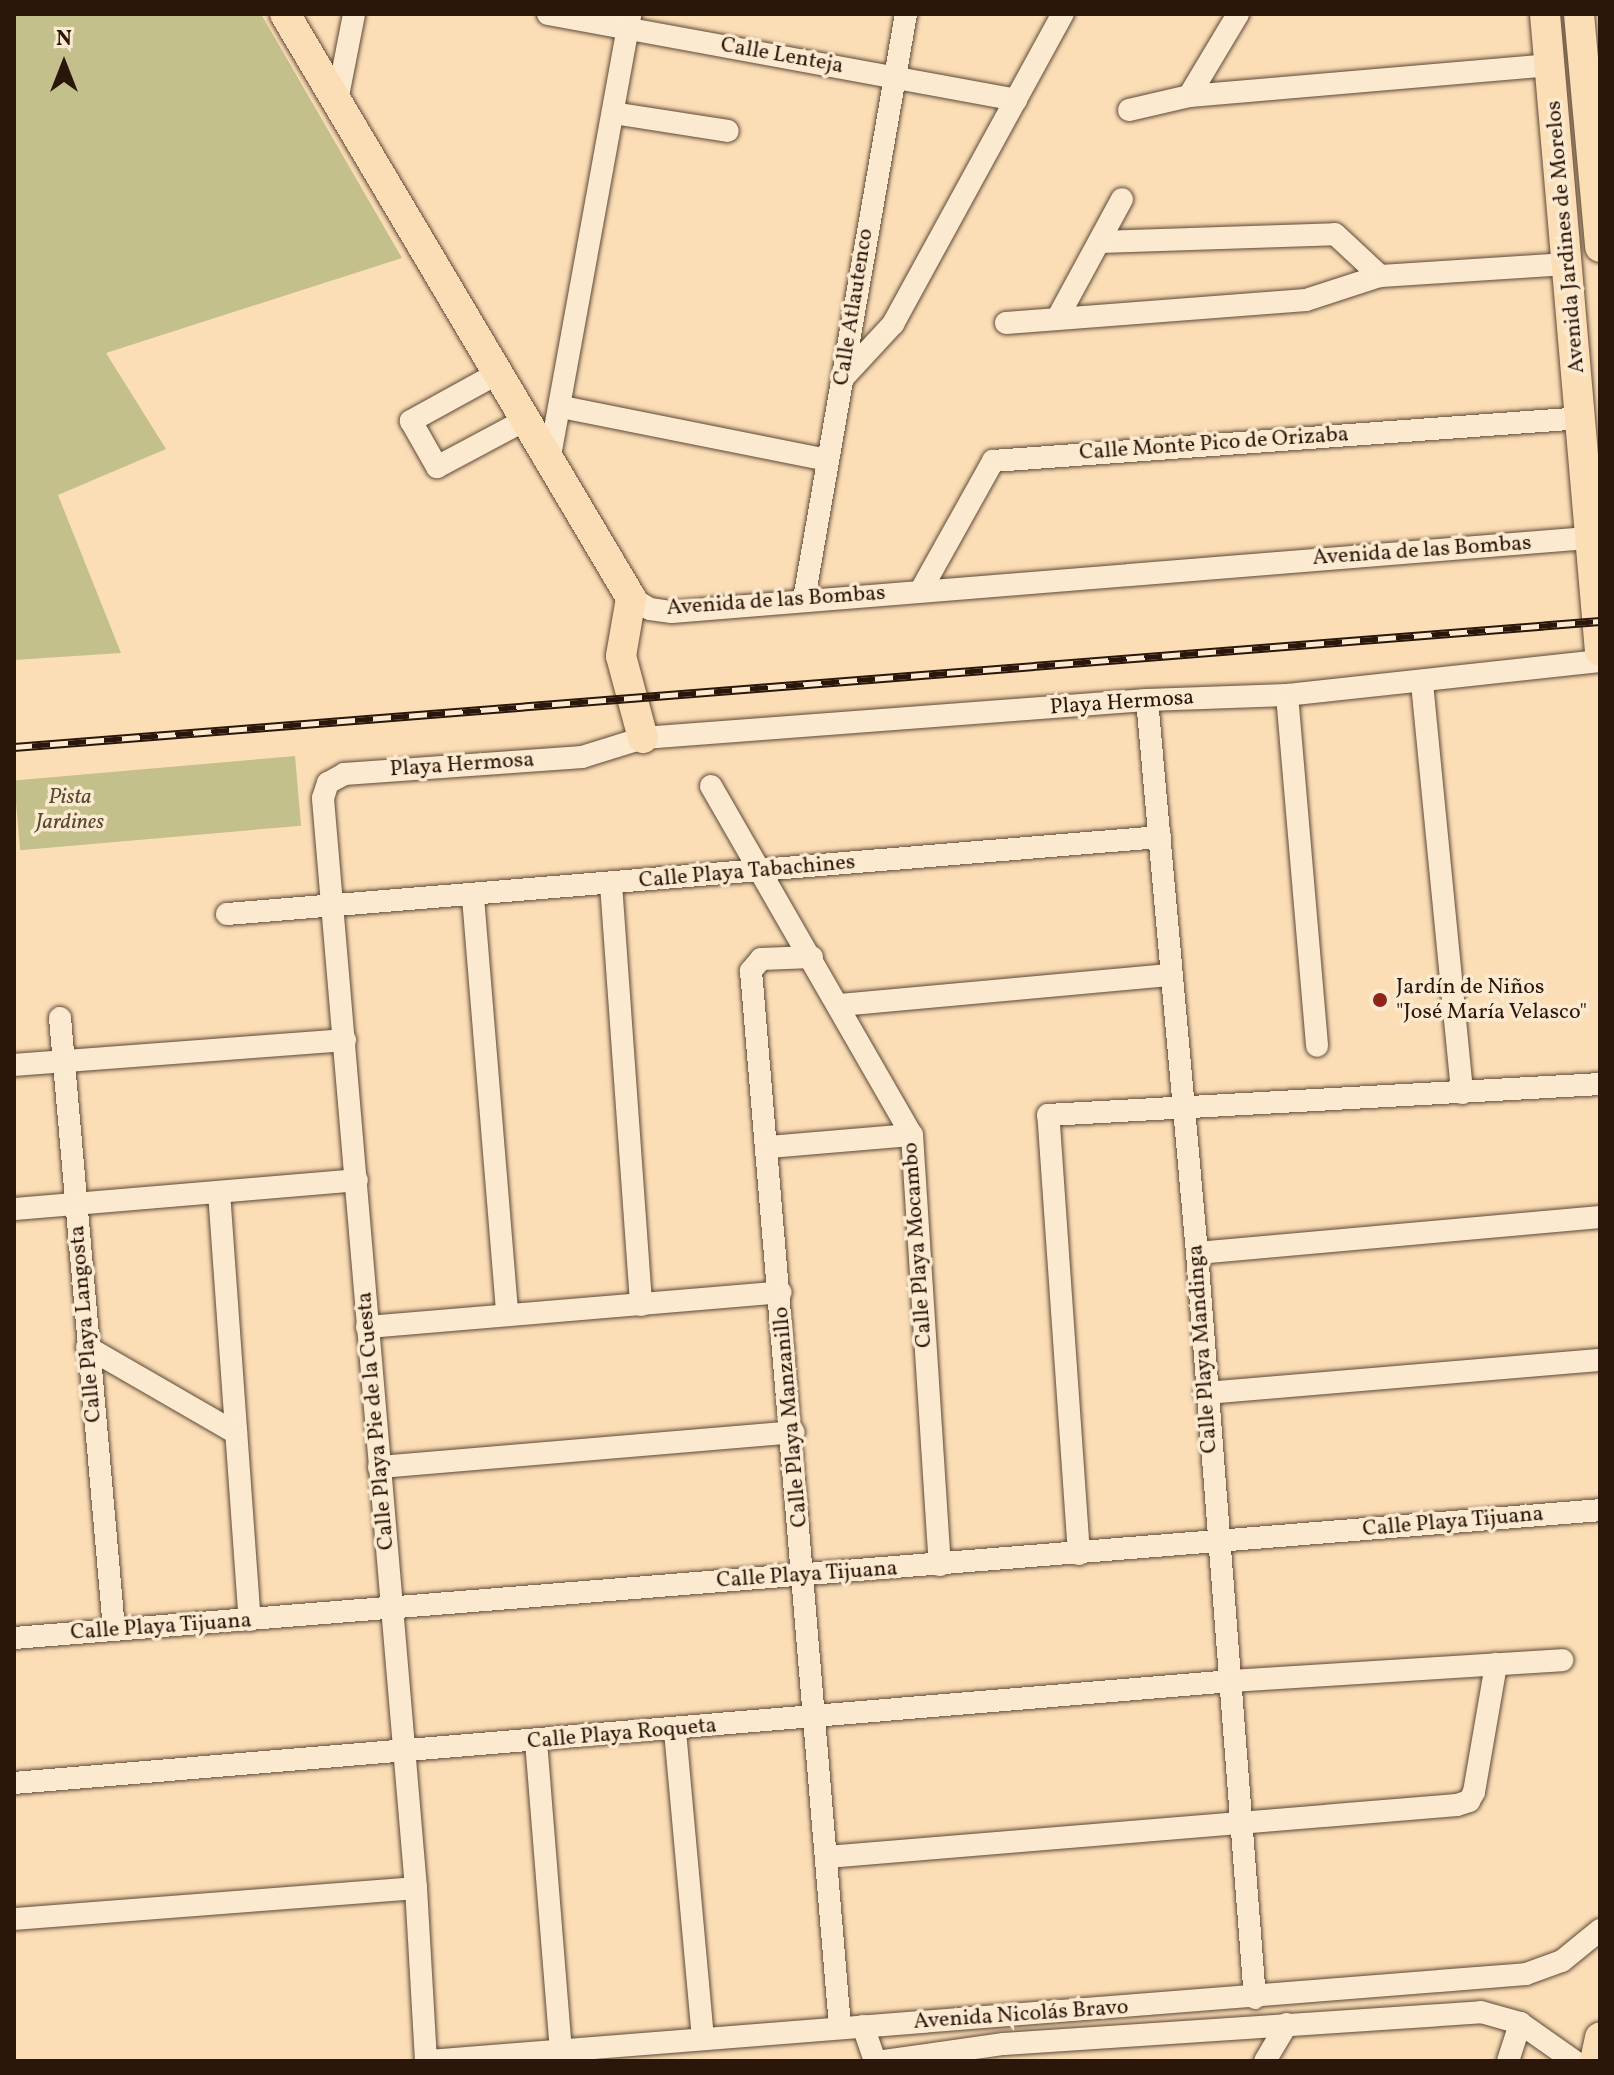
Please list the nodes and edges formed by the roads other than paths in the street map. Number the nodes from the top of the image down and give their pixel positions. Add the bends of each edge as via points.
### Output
1 (285, 14) edge
2 (354, 14) edge
3 (548, 14) edge
4 (906, 14) edge
5 (1063, 14) edge
6 (1238, 14) edge
7 (1545, 14) edge
8 (1586, 16) edge
9 (629, 22) edge
10 (1549, 65) junction
11 (895, 75) junction
12 (1189, 96) junction
13 (1016, 100) junction
14 (337, 101) junction
15 (1129, 110) dead end
16 (613, 113) junction
17 (728, 131) dead end
18 (1597, 159) edge
19 (1122, 199) dead end
20 (1100, 242) junction
21 (1600, 247) edge
22 (1568, 264) junction
23 (1380, 276) junction
24 (1058, 317) junction
25 (1006, 323) dead end
26 (500, 372) junction
27 (843, 378) junction
28 (562, 407) junction
29 (1583, 418) junction
30 (527, 419) junction
31 (550, 456) junction
32 (828, 460) junction
33 (1596, 538) edge
34 (921, 590) junction
35 (631, 598) junction
36 (804, 599) junction
37 (1600, 651) edge
38 (1600, 661) edge
39 (1422, 683) junction
40 (1287, 695) junction
41 (1147, 700) junction
42 (643, 738) junction
43 (328, 783) joint
44 (711, 786) dead end
45 (1160, 837) junction
46 (760, 869) junction
47 (611, 884) junction
48 (473, 897) junction
49 (334, 906) junction
50 (227, 914) dead end
51 (812, 957) junction
52 (1172, 975) junction
53 (840, 1005) junction
54 (60, 1018) dead end
55 (345, 1040) junction
56 (1317, 1046) dead end
57 (63, 1061) junction
58 (14, 1065) edge
59 (1600, 1084) edge
60 (1462, 1093) junction
61 (1180, 1106) junction
62 (912, 1135) junction
63 (768, 1147) junction
64 (357, 1180) junction
65 (219, 1192) junction
66 (76, 1202) junction
67 (14, 1209) edge
68 (1600, 1217) edge
69 (1197, 1253) junction
70 (781, 1292) junction
71 (641, 1305) junction
72 (507, 1315) junction
73 (367, 1327) junction
74 (87, 1347) junction
75 (1600, 1360) edge
76 (1205, 1393) junction
77 (794, 1432) junction
78 (236, 1433) junction
79 (379, 1467) junction
80 (1600, 1510) edge
81 (1217, 1540) junction
82 (1079, 1554) junction
83 (940, 1565) junction
84 (803, 1575) junction
85 (391, 1608) junction
86 (250, 1620) junction
87 (114, 1629) junction
88 (14, 1638) edge
89 (1562, 1660) dead end
90 (1496, 1664) junction
91 (1230, 1681) junction
92 (815, 1716) junction
93 (675, 1731) junction
94 (536, 1741) junction
95 (404, 1752) junction
96 (14, 1783) edge
97 (1241, 1824) junction
98 (827, 1857) junction
99 (416, 1888) junction
100 (14, 1919) edge
101 (1600, 1930) edge
102 (1385, 1988) junction
103 (1255, 1998) junction
104 (1389, 2017) junction
105 (1520, 2023) junction
106 (1287, 2024) junction
107 (863, 2026) junction
108 (840, 2027) junction
109 (1600, 2038) edge
110 (703, 2039) junction
111 (561, 2050) junction
112 (630, 2053) edge
113 (427, 2061) edge
114 (875, 2061) edge
115 (884, 2061) edge
116 (1265, 2061) edge
117 (1508, 2061) edge
118 (1574, 2061) edge
119 (1595, 2061) edge

1 - 14 main road
2 - 14 street
3 - 9 street, Calle Lenteja
4 - 11 street, Calle Atlautenco
5 - 13 street
6 - 12 street
7 - 10 main road, Avenida Jardines de Morelos
8 - 18 main road, Avenida Jardines de Morelos
9 - 11 street, Calle Lenteja
9 - 16 street
10 - 12 street
10 - 22 main road, Avenida Jardines de Morelos
11 - 13 street, Calle Lenteja
11 - 27 street, Calle Atlautenco
12 - 15 street
13 - 27 street via 893,324
14 - 26 main road
16 - 17 street
16 - 28 street
18 - 21 main road, Avenida Jardines de Morelos
19 - 20 street
20 - 23 street via 1335,234
20 - 24 street
22 - 23 street
22 - 29 main road, Avenida Jardines de Morelos
23 - 24 street via 1306,300
24 - 25 street
26 - 30 main road
26 - 30 street via 411,421 437,467
27 - 32 street, Calle Atlautenco
28 - 31 street
28 - 32 street
29 - 33 main road, Avenida Jardines de Morelos
29 - 34 street, Calle Monte Pico de Orizaba via 993,461
30 - 31 main road
31 - 35 main road
32 - 36 street, Calle Atlautenco
33 - 34 street, Avenida de las Bombas
33 - 37 main road, Avenida Jardines de Morelos
34 - 36 street, Avenida de las Bombas
35 - 36 street, Avenida de las Bombas via 650,609 672,612
35 - 42 main road via 621,656
38 - 39 street, Playa Hermosa
39 - 40 street, Playa Hermosa
39 - 60 street
40 - 41 street, Playa Hermosa
40 - 56 street
41 - 42 street, Playa Hermosa
41 - 45 street, Calle Playa Mandinga
42 - 43 street, Playa Hermosa via 582,757 344,774
43 - 49 street, Calle Playa Pie de la Cuesta via 323,798
44 - 46 street, Calle Playa Mocambo
45 - 46 street, Calle Playa Tabachines
45 - 52 street, Calle Playa Mandinga
46 - 47 street, Calle Playa Tabachines
46 - 51 street, Calle Playa Mocambo
47 - 48 street, Calle Playa Tabachines
47 - 71 street
48 - 49 street, Calle Playa Tabachines
48 - 72 street
49 - 50 street, Calle Playa Tabachines
49 - 55 street, Calle Playa Pie de la Cuesta
51 - 53 street, Calle Playa Mocambo
51 - 63 street, Calle Playa Manzanillo via 761,959 751,971
52 - 53 street
52 - 61 street, Calle Playa Mandinga
53 - 62 street, Calle Playa Mocambo
54 - 57 street, Calle Playa Langosta
55 - 57 street
55 - 64 street, Calle Playa Pie de la Cuesta
57 - 58 street
57 - 66 street, Calle Playa Langosta
59 - 60 street
60 - 61 street
61 - 69 street, Calle Playa Mandinga
61 - 82 street via 1048,1115
62 - 63 street
62 - 83 street, Calle Playa Mocambo
63 - 70 street, Calle Playa Manzanillo
64 - 65 street
64 - 73 street, Calle Playa Pie de la Cuesta
65 - 66 street
65 - 78 street
66 - 67 street
66 - 74 street, Calle Playa Langosta
68 - 69 street
69 - 76 street, Calle Playa Mandinga
70 - 71 street
70 - 77 street, Calle Playa Manzanillo
71 - 72 street
72 - 73 street
73 - 79 street, Calle Playa Pie de la Cuesta
74 - 78 street
74 - 87 street, Calle Playa Langosta
75 - 76 street
76 - 81 street, Calle Playa Mandinga
77 - 79 street
77 - 84 street, Calle Playa Manzanillo
78 - 86 street
79 - 85 street, Calle Playa Pie de la Cuesta
80 - 81 street, Calle Playa Tijuana
81 - 82 street, Calle Playa Tijuana
81 - 91 street, Calle Playa Mandinga
82 - 83 street, Calle Playa Tijuana
83 - 84 street, Calle Playa Tijuana
84 - 85 street, Calle Playa Tijuana
84 - 92 street, Calle Playa Manzanillo
85 - 86 street, Calle Playa Tijuana
85 - 95 street, Calle Playa Pie de la Cuesta
86 - 87 street, Calle Playa Tijuana
87 - 88 street, Calle Playa Tijuana
89 - 90 street, Calle Playa Roqueta
90 - 91 street, Calle Playa Roqueta
90 - 97 street via 1469,1801
91 - 92 street, Calle Playa Roqueta
91 - 97 street, Calle Playa Mandinga
92 - 93 street, Calle Playa Roqueta
92 - 98 street, Calle Playa Manzanillo
93 - 94 street, Calle Playa Roqueta
93 - 110 street
94 - 95 street, Calle Playa Roqueta
94 - 111 street
95 - 96 street, Calle Playa Roqueta
95 - 99 street, Calle Playa Pie de la Cuesta
97 - 98 street
97 - 103 street, Calle Playa Mandinga
98 - 108 street, Calle Playa Manzanillo
99 - 100 street
99 - 113 street, Calle Playa Pie de la Cuesta
101 - 102 street, Avenida Nicolás Bravo via 1562,1961 1526,1974
102 - 103 street, Avenida Nicolás Bravo
102 - 104 street
103 - 107 street, Avenida Nicolás Bravo
104 - 105 street, Avenida Nicolás Bravo via 1481,2012
104 - 106 street, Avenida Nicolás Bravo
105 - 117 street
105 - 118 street, Avenida Nicolás Bravo
106 - 115 street, Avenida Nicolás Bravo via 1004,2044
106 - 116 street
107 - 108 street, Avenida Nicolás Bravo
107 - 114 street
108 - 110 street, Avenida Nicolás Bravo
109 - 119 main road
110 - 112 street, Avenida Nicolás Bravo
111 - 112 street, Avenida Nicolás Bravo
111 - 113 street, Avenida Nicolás Bravo

